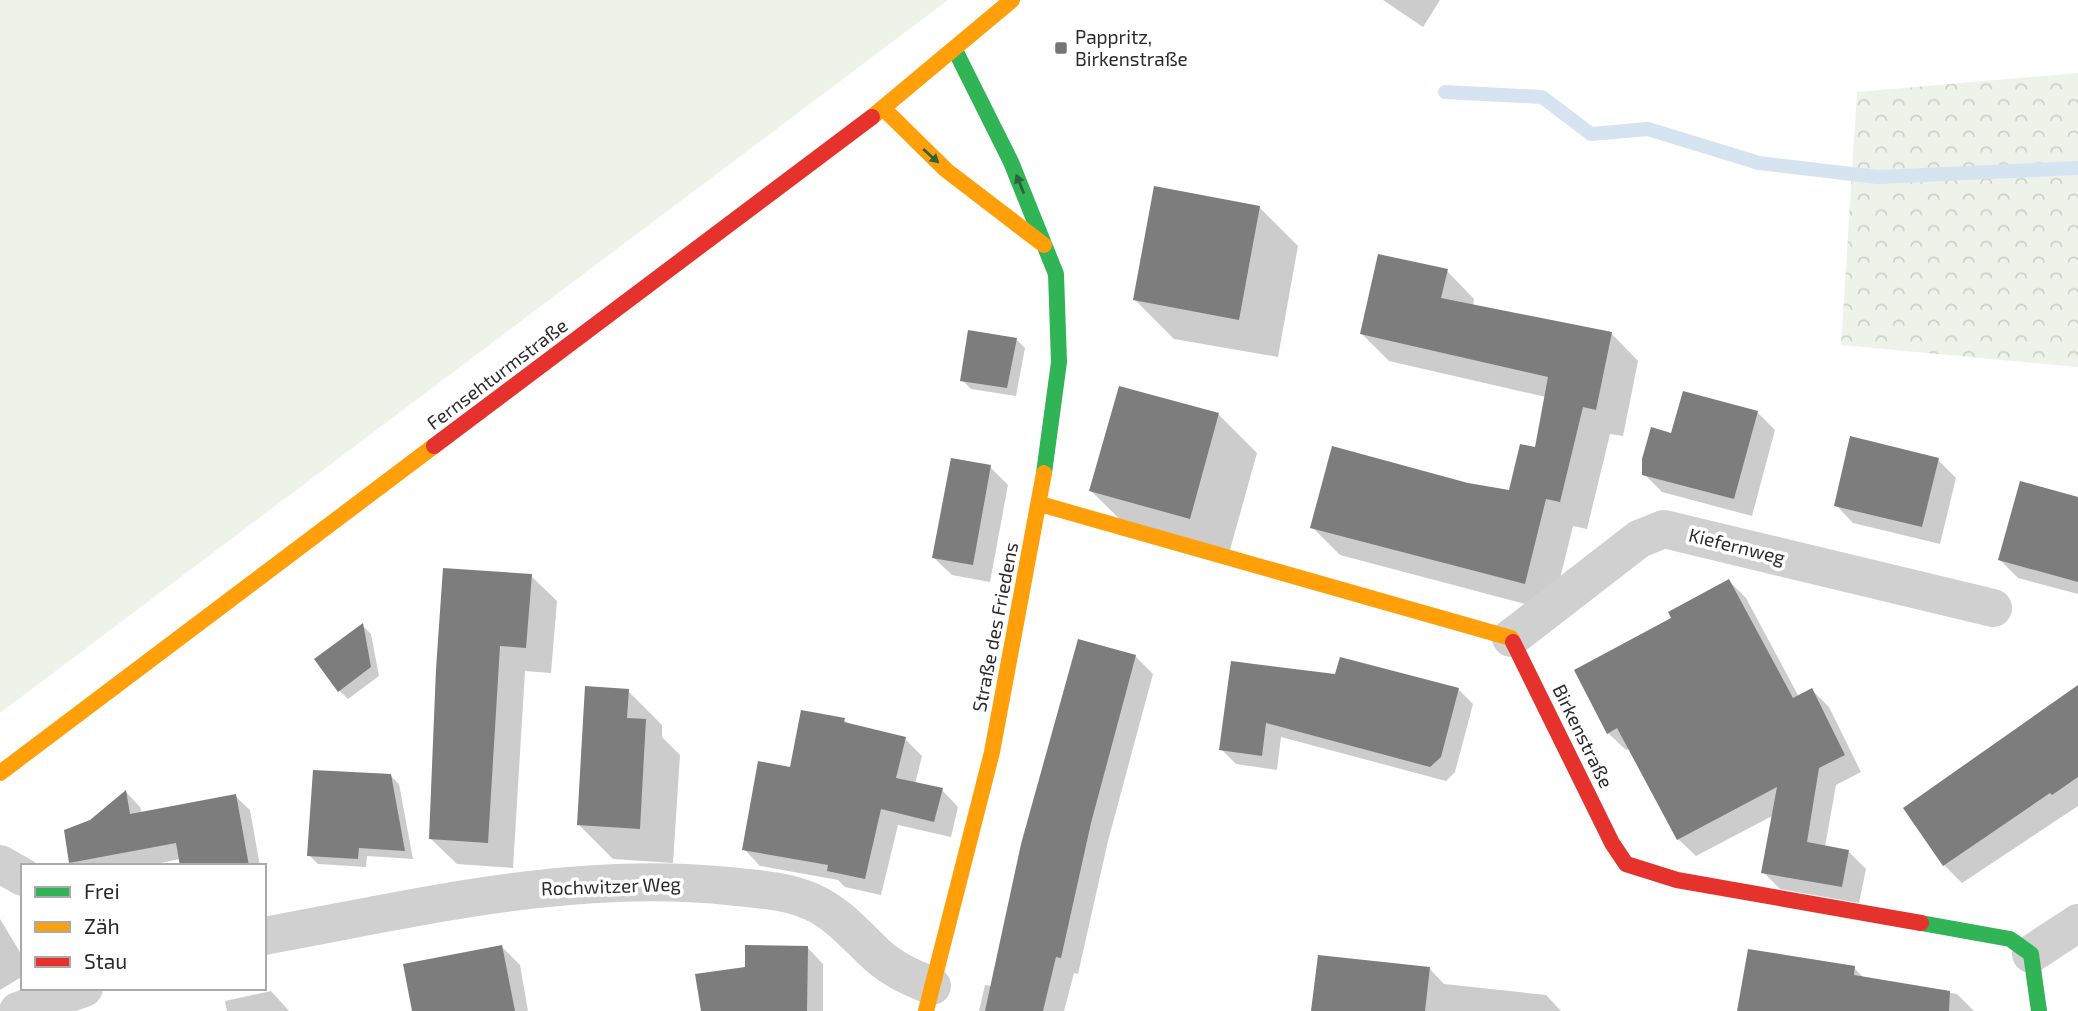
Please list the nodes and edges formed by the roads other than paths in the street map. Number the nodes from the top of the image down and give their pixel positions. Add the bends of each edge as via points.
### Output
1 (1012, 0) edge
2 (955, 50) junction
3 (883, 108) junction
4 (1046, 247) junction
5 (1040, 504) junction
6 (1993, 608) dead end
7 (1511, 638) junction
8 (0, 773) edge
9 (0, 864) edge
10 (21, 876) edge
11 (2078, 923) edge
12 (266, 936) edge
13 (2031, 954) junction
14 (78, 990) edge
15 (929, 999) edge
16 (18, 1011) edge
17 (2039, 1011) edge

1 - 2 street, Fernsehturmstraße
2 - 3 street, Fernsehturmstraße
4 -> 2 street, Straße des Friedens via 1011,162
3 -> 4 street via 946,170
3 - 8 street, Fernsehturmstraße
4 - 5 street, Straße des Friedens via 1056,274 1059,362
5 - 7 street
5 - 15 street, Straße des Friedens via 992,752
6 - 7 street, Kiefernweg via 1664,529 1639,539
7 - 13 street, Birkenstraße via 1626,864 1676,880 2011,939
9 - 10 street
11 - 13 street
12 - 15 street, Rochwitzer Weg via 508,891 693,882 766,890 812,902 853,929 877,956
13 - 17 street
14 - 16 street

